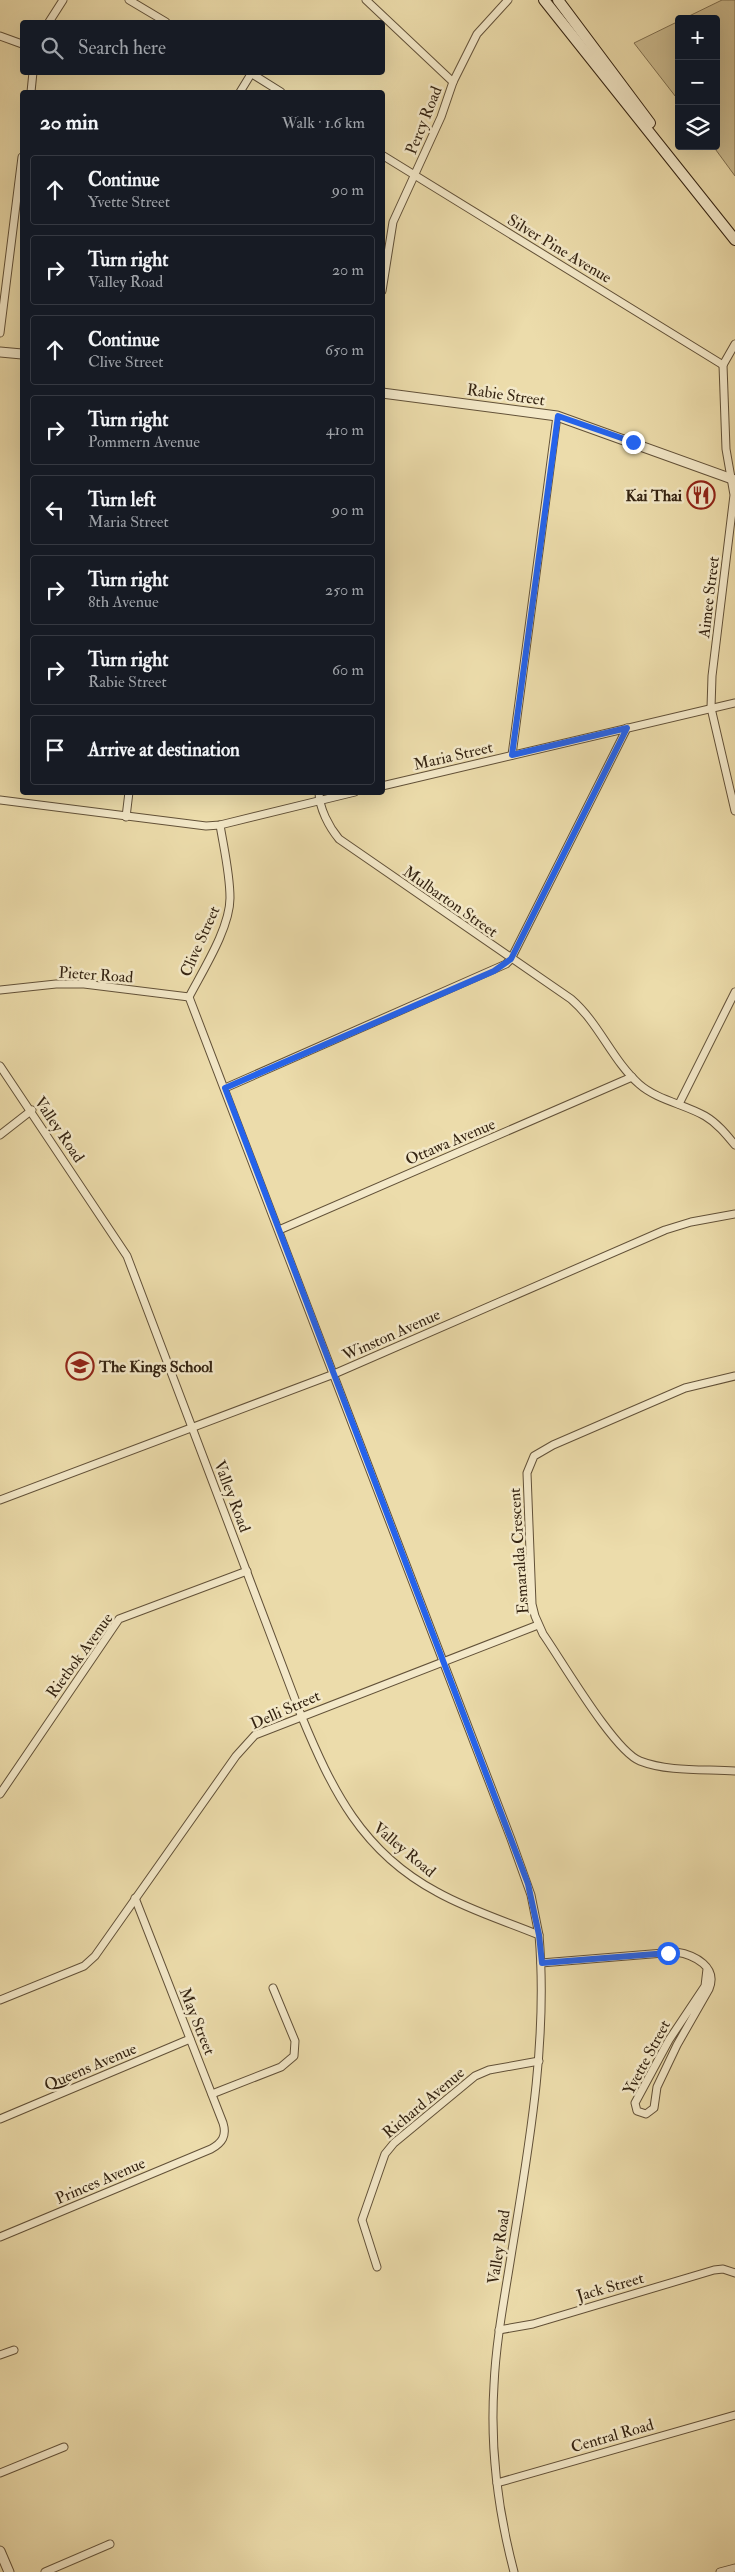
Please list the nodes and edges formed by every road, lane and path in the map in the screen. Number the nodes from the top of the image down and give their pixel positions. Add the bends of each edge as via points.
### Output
1 (63, 0) edge
2 (129, 0) edge
3 (366, 0) edge
4 (508, 0) edge
5 (544, 0) edge
6 (558, 0) edge
7 (50, 20) edge
8 (163, 20) edge
9 (0, 36) edge
10 (20, 43) edge
11 (33, 75) edge
12 (249, 75) edge
13 (253, 75) edge
14 (453, 82) junction
15 (31, 90) edge
16 (241, 90) edge
17 (278, 90) edge
18 (385, 157) edge
19 (20, 173) edge
20 (415, 175) junction
21 (735, 232) edge
22 (735, 240) edge
23 (385, 272) edge
24 (0, 332) edge
25 (735, 344) edge
26 (0, 352) edge
27 (20, 354) edge
28 (723, 365) junction
29 (385, 393) edge
30 (558, 416) junction
31 (733, 479) edge
32 (735, 703) edge
33 (711, 708) junction
34 (627, 728) junction
35 (512, 755) junction
36 (385, 785) edge
37 (129, 795) edge
38 (319, 795) edge
39 (343, 795) edge
40 (0, 800) edge
41 (319, 801) junction
42 (735, 811) edge
43 (126, 817) junction
44 (220, 825) junction
45 (511, 959) junction
46 (0, 990) edge
47 (735, 992) edge
48 (189, 997) junction
49 (0, 1066) edge
50 (632, 1077) junction
51 (225, 1088) junction
52 (679, 1104) junction
53 (32, 1110) junction
54 (0, 1135) edge
55 (735, 1145) edge
56 (735, 1214) edge
57 (279, 1230) junction
58 (334, 1374) junction
59 (735, 1376) edge
60 (192, 1428) junction
61 (0, 1500) edge
62 (247, 1571) junction
63 (538, 1624) junction
64 (442, 1661) junction
65 (301, 1715) junction
66 (735, 1772) edge
67 (0, 1794) edge
68 (135, 1898) junction
69 (539, 1935) junction
70 (542, 1963) junction
71 (707, 1969) junction
72 (273, 1988) dead end
73 (0, 2000) edge
74 (190, 2039) junction
75 (538, 2062) junction
76 (212, 2094) junction
77 (0, 2119) edge
78 (211, 2149) joint
79 (0, 2237) edge
80 (377, 2267) dead end
81 (731, 2272) edge
82 (499, 2330) junction
83 (14, 2350) dead end
84 (0, 2355) edge
85 (735, 2415) edge
86 (64, 2447) dead end
87 (0, 2473) edge
88 (497, 2483) junction
89 (110, 2544) dead end
90 (0, 2551) edge
91 (735, 2568) edge
92 (9, 2572) edge
93 (45, 2572) edge
94 (514, 2572) edge
95 (720, 2572) edge

1 - 7 street
2 - 8 street
3 - 14 street
4 - 14 street, Percy Road via 477,34
5 - 22 main road
6 - 21 main road
9 - 10 street
11 - 15 street
12 - 16 street
13 - 17 street
14 - 20 street, Percy Road
18 - 20 street, Silver Pine Avenue
19 - 24 street
20 - 23 street, Percy Road via 393,222
20 - 28 street, Silver Pine Avenue
25 - 28 street
26 - 27 street
28 - 31 street, Aimee Street via 726,449
29 - 30 street, Rabie Street
30 - 31 street, Rabie Street
30 - 35 street
31 - 33 street, Aimee Street via 734,502 712,676
32 - 33 street, Maria Street
33 - 34 street, Maria Street
33 - 42 street, Aimee Street
34 - 35 street, Maria Street
34 - 45 street
35 - 36 street, Maria Street
37 - 43 street
38 - 41 street
39 - 41 street
40 - 43 street
41 - 44 street
41 - 45 street, Mulbarton Street via 332,830 344,843
43 - 44 street
44 - 48 street, Clive Street via 230,908
45 - 50 street, Mulbarton Street via 577,1005
45 - 51 street via 494,971
46 - 48 street, Pieter Road via 72,984
47 - 52 street
48 - 51 street, Clive Street
49 - 53 street, Valley Road
50 - 52 street, Mulbarton Street via 648,1090
50 - 57 street, Ottawa Avenue
51 - 57 street, Clive Street
52 - 55 street, Mulbarton Street via 714,1122
53 - 54 street
53 - 60 street, Valley Road via 127,1256
56 - 58 street, Winston Avenue via 665,1230
57 - 58 street, Clive Street
58 - 60 street, Winston Avenue
58 - 64 street, Clive Street
59 - 63 street, Esmaralda Crescent via 668,1395 534,1456 527,1473 531,1585
60 - 61 street, Winston Avenue
60 - 62 street, Valley Road
62 - 65 street, Valley Road
62 - 67 street, Rietbok Avenue via 119,1619
63 - 64 street, Delli Street
63 - 66 street, Esmaralda Crescent via 612,1736 630,1756 648,1764
64 - 65 street, Delli Street
64 - 69 street, Clive Street via 528,1884
65 - 68 street, Delli Street via 262,1731 244,1745
65 - 69 street, Valley Road via 333,1789 378,1847 436,1892
68 - 73 street, Delli Street via 100,1950 84,1966
68 - 74 street, May Street
69 - 70 street, Valley Road
70 - 71 street via 676,1952 689,1954
70 - 75 street, Valley Road
71 - 71 street, Yvette Street via 712,1975 709,1989 657,2088 654,2108 649,2113 640,2112 635,2106 636,2100 669,2040 705,1986
72 - 76 street via 295,2040 294,2056 281,2067
74 - 76 street, May Street
74 - 77 street, Queens Avenue
75 - 80 street, Richard Avenue via 489,2070 475,2076 389,2148 362,2220
75 - 82 street, Valley Road
76 - 78 street, May Street via 225,2132 220,2143
78 - 79 street, Princes Avenue
81 - 82 street, Jack Street via 714,2270 532,2324
82 - 88 street, Valley Road via 493,2413
83 - 84 street
85 - 88 street, Central Road
86 - 87 street
88 - 94 street, Valley Road
89 - 93 street
90 - 92 street
91 - 95 street

